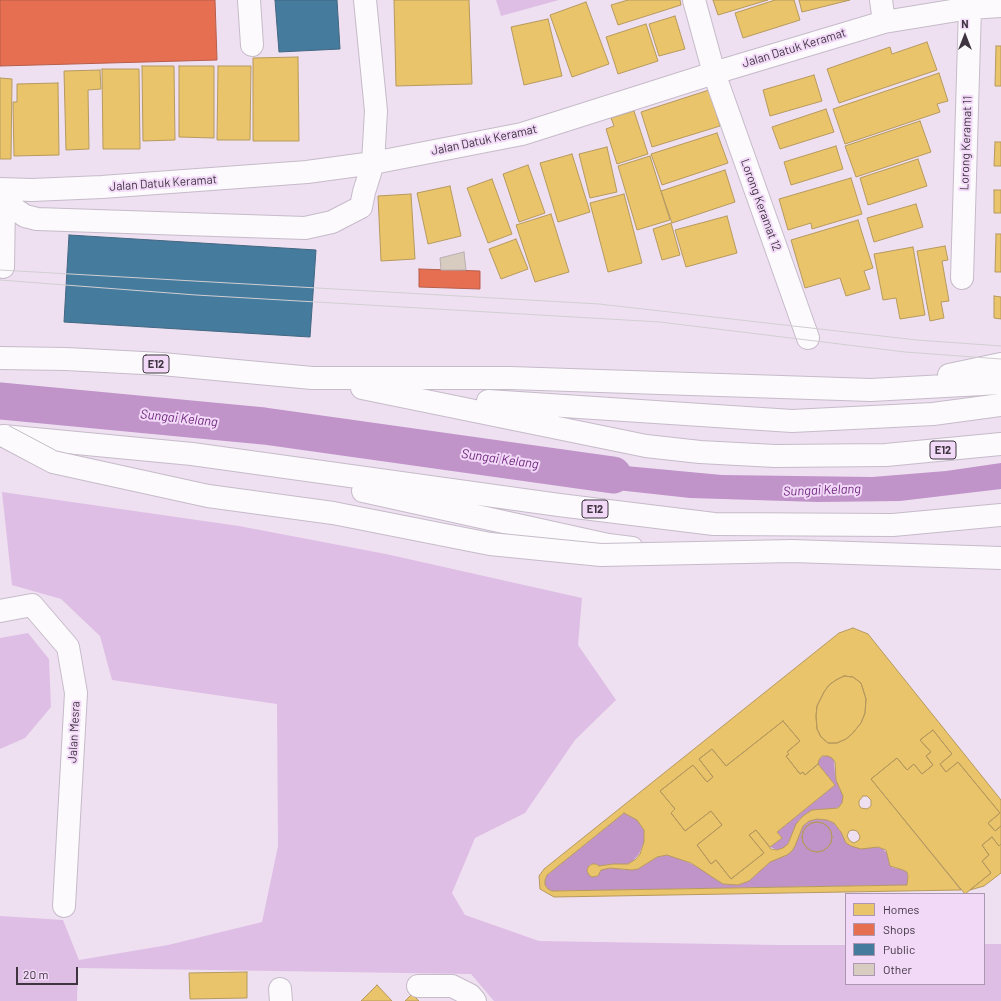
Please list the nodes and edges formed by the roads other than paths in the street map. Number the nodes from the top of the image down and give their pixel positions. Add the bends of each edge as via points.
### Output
1 (249, 0) edge
2 (366, 0) edge
3 (694, 0) edge
4 (881, 0) edge
5 (1001, 6) edge
6 (970, 8) junction
7 (884, 22) junction
8 (252, 45) dead end
9 (714, 73) junction
10 (374, 164) junction
11 (1, 197) edge
12 (3, 268) dead end
13 (962, 278) dead end
14 (808, 338) dead end
15 (0, 358) edge
16 (1001, 364) edge
17 (312, 378) junction
18 (1001, 383) edge
19 (871, 390) junction
20 (407, 396) junction
21 (1001, 404) edge
22 (2, 436) edge
23 (1001, 444) edge
24 (192, 454) junction
25 (1001, 515) edge
26 (1001, 553) edge
27 (1001, 558) edge
28 (0, 611) edge
29 (64, 906) dead end
30 (418, 986) dead end
31 (476, 1001) edge

1 - 8 main road
2 - 10 main road via 376,111
3 - 9 main road, Lorong Keramat 12
4 - 7 main road
5 - 6 main road, Jalan Datuk Keramat
6 - 7 main road, Jalan Datuk Keramat
6 - 13 main road, Lorong Keramat 11
7 - 9 main road, Jalan Datuk Keramat
9 - 10 main road, Jalan Datuk Keramat via 522,134
9 - 14 main road, Lorong Keramat 12
10 - 11 main road, Jalan Datuk Keramat via 307,172 125,186 32,190
10 - 11 main road via 364,192 362,208 332,222 305,228 37,219 25,216
11 - 12 main road
15 - 17 main road, E12 via 162,364
16 - 19 main road
17 - 19 main road via 510,378
17 - 20 main road, E12
18 - 19 main road
20 - 21 main road via 792,421 933,414
20 - 23 main road, E12 via 646,446 700,452 774,456 886,455
22 - 24 main road, E12
22 - 27 main road, bridge via 53,462 208,496 333,513 490,544 601,555 792,551
24 - 25 main road, E12 via 714,524 893,525
24 - 26 main road, bridge via 608,545 728,557 834,560
28 - 29 main road, Jalan Mesra via 32,605 68,647 76,693
30 - 31 main road via 452,986

